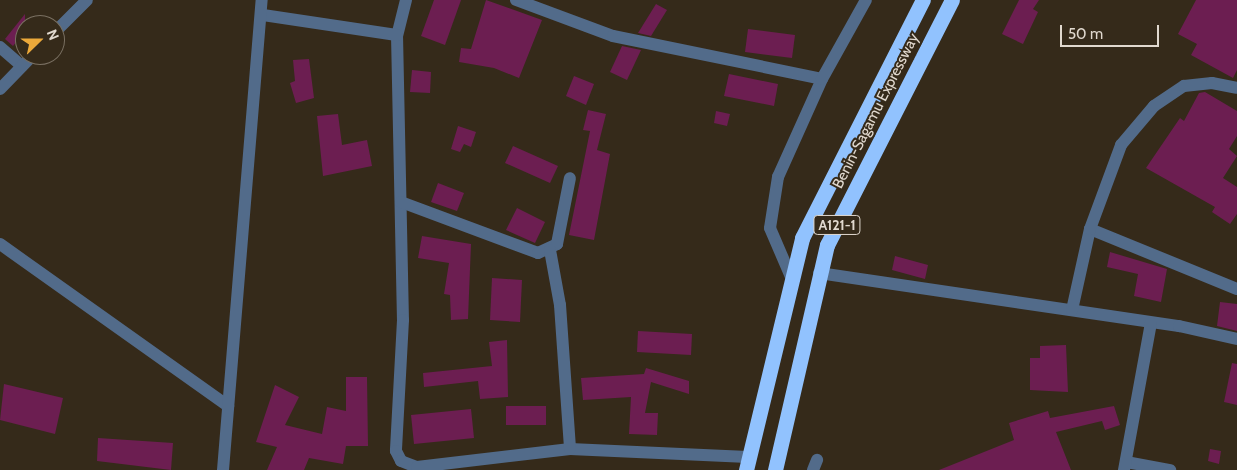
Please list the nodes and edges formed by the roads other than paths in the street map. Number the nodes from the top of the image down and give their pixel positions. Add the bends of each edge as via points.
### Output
1 (87, 0) edge
2 (262, 0) edge
3 (406, 0) edge
4 (516, 0) edge
5 (866, 0) edge
6 (923, 0) edge
7 (952, 0) edge
8 (262, 15) junction
9 (65, 22) edge
10 (397, 35) junction
11 (0, 47) edge
12 (22, 66) joint
13 (822, 79) junction
14 (1237, 88) edge
15 (0, 89) edge
16 (570, 178) dead end
17 (401, 202) junction
18 (1090, 229) junction
19 (0, 244) edge
20 (550, 250) junction
21 (820, 274) junction
22 (791, 277) junction
23 (1237, 289) edge
24 (1072, 310) junction
25 (1151, 323) junction
26 (1237, 339) edge
27 (228, 406) junction
28 (570, 448) junction
29 (747, 463) edge
30 (397, 465) edge
31 (1125, 466) edge
32 (223, 470) edge
33 (775, 470) edge
34 (1170, 470) edge

1 - 9 street
2 - 8 street
3 - 10 street
4 - 13 street via 613,36
5 - 13 street
6 - 22 highway, Benin-Sagamu Expressway / A121-1 via 802,238
7 - 21 highway, Benin-Sagamu Expressway / A121-1 via 828,245
8 - 10 street
8 - 27 street
10 - 17 street
11 - 12 street
12 - 15 street
13 - 22 street via 778,177 770,228
14 - 18 street via 1212,83 1184,86 1154,106 1121,145
16 - 20 street via 557,244
17 - 20 street via 538,253
17 - 30 street via 403,320
18 - 23 street
18 - 24 street
19 - 27 street
20 - 28 street via 560,305
21 - 24 street
21 - 33 highway, Benin-Sagamu Expressway / A121-1
22 - 29 highway, Benin-Sagamu Expressway / A121-1
24 - 25 street
25 - 26 street
25 - 31 street
27 - 32 street
28 - 29 street
28 - 30 street via 417,467
31 - 34 street

